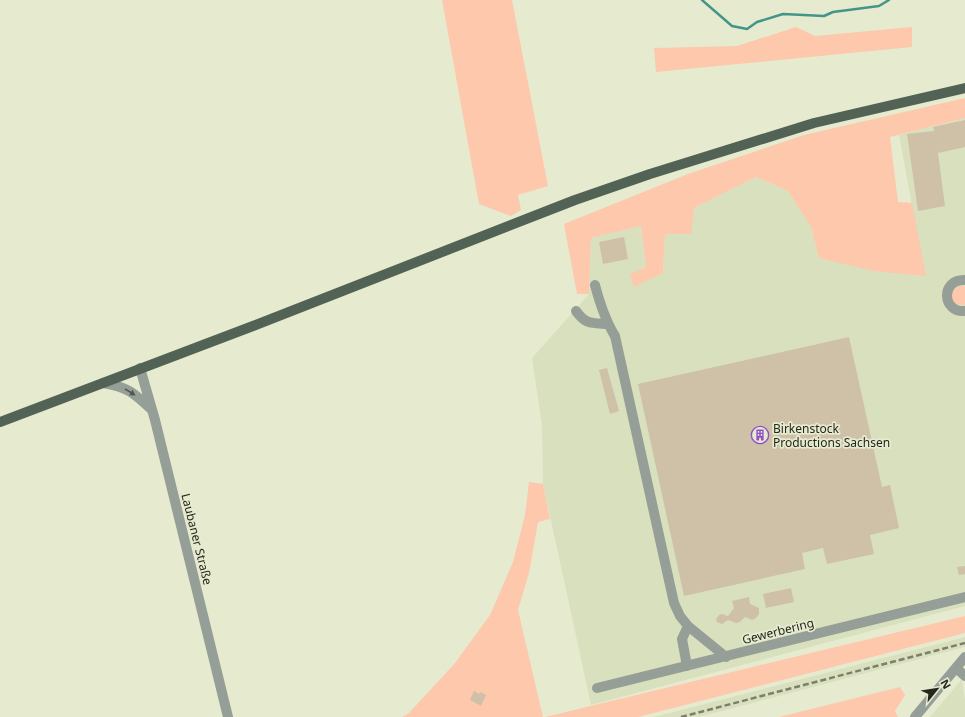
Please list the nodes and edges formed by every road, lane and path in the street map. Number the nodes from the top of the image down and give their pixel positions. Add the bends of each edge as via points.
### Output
1 (965, 88) edge
2 (965, 280) edge
3 (595, 286) dead end
4 (576, 311) dead end
5 (965, 311) edge
6 (608, 324) junction
7 (140, 368) junction
8 (103, 382) junction
9 (152, 410) junction
10 (0, 422) edge
11 (965, 597) edge
12 (688, 626) junction
13 (726, 657) junction
14 (965, 657) edge
15 (688, 666) junction
16 (956, 668) junction
17 (965, 676) edge
18 (597, 688) dead end
19 (228, 717) edge
20 (915, 717) edge

1 - 7 main road via 814,123 650,174 575,200
2 - 5 street via 951,285 947,294 951,306 958,311
3 - 6 street
4 - 6 street via 582,320
6 - 12 street via 615,336 674,603
7 - 8 main road
7 - 9 street, Laubaner Straße
8 -> 9 street via 130,390
8 - 10 main road
9 - 19 street, Laubaner Straße
11 - 13 street, Gewerbering
12 - 13 street
12 - 15 street via 682,639
13 - 15 street, Gewerbering
14 - 16 street
15 - 18 street, Gewerbering
16 - 17 street
16 - 20 street

